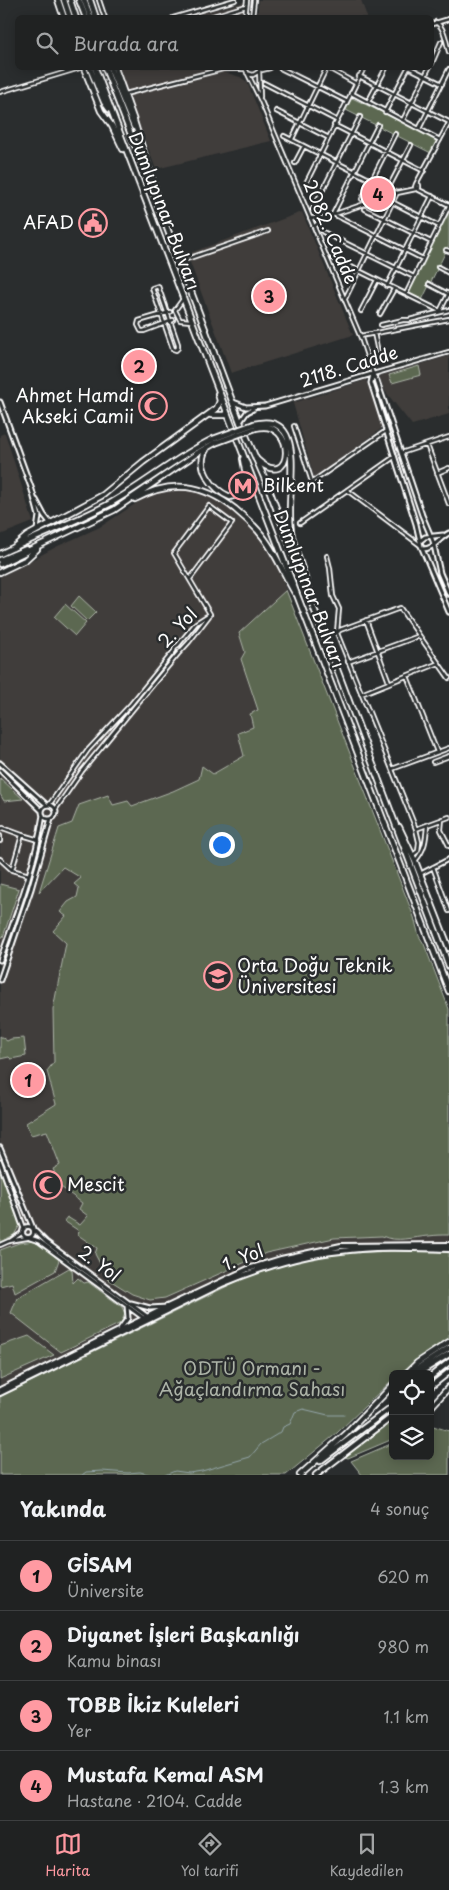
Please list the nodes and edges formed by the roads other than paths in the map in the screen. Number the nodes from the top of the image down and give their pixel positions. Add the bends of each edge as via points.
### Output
1 (58, 0) edge
2 (64, 0) edge
3 (70, 0) edge
4 (79, 0) edge
5 (84, 0) edge
6 (90, 0) edge
7 (99, 0) edge
8 (235, 0) edge
9 (247, 0) edge
10 (254, 0) edge
11 (246, 6) junction
12 (63, 15) edge
13 (69, 15) edge
14 (75, 15) edge
15 (85, 15) edge
16 (90, 15) edge
17 (95, 15) edge
18 (104, 15) edge
19 (183, 15) edge
20 (216, 15) edge
21 (245, 15) edge
22 (252, 15) edge
23 (449, 18) edge
24 (436, 22) joint
25 (442, 42) dead end
26 (449, 52) edge
27 (434, 58) edge
28 (449, 69) edge
29 (73, 70) edge
30 (85, 70) edge
31 (91, 70) edge
32 (96, 70) edge
33 (106, 70) edge
34 (111, 70) edge
35 (115, 70) edge
36 (219, 70) edge
37 (245, 70) edge
38 (258, 70) edge
39 (259, 70) edge
40 (284, 70) edge
41 (326, 70) edge
42 (331, 70) edge
43 (363, 70) edge
44 (385, 70) edge
45 (408, 70) edge
46 (414, 70) edge
47 (428, 70) edge
48 (246, 73) junction
49 (425, 75) junction
50 (359, 76) junction
51 (264, 83) dead end
52 (355, 83) junction
53 (442, 84) junction
54 (376, 85) junction
55 (318, 86) junction
56 (0, 92) edge
57 (350, 93) junction
58 (393, 93) junction
59 (125, 94) junction
60 (261, 101) junction
61 (346, 101) junction
62 (368, 102) junction
63 (412, 102) junction
64 (308, 105) junction
65 (276, 111) dead end
66 (429, 111) junction
67 (112, 112) junction
68 (385, 112) junction
69 (360, 117) dead end
70 (336, 120) junction
71 (403, 120) junction
72 (300, 123) junction
73 (449, 123) edge
74 (334, 125) junction
75 (378, 125) dead end
76 (419, 129) junction
77 (351, 134) junction
78 (395, 134) dead end
79 (284, 136) dead end
80 (328, 137) junction
81 (292, 139) junction
82 (440, 140) junction
83 (140, 142) junction
84 (368, 143) junction
85 (411, 145) dead end
86 (304, 146) junction
87 (386, 152) junction
88 (320, 153) junction
89 (403, 161) junction
90 (338, 162) junction
91 (295, 163) dead end
92 (131, 164) junction
93 (354, 171) junction
94 (424, 171) junction
95 (372, 180) junction
96 (305, 185) dead end
97 (417, 186) junction
98 (388, 189) junction
99 (397, 193) junction
100 (432, 196) junction
101 (362, 199) dead end
102 (393, 203) junction
103 (158, 204) junction
104 (449, 205) edge
105 (365, 208) dead end
106 (313, 209) dead end
107 (333, 214) junction
108 (422, 217) junction
109 (310, 218) junction
110 (323, 218) junction
111 (385, 219) junction
112 (439, 226) junction
113 (314, 228) junction
114 (268, 231) dead end
115 (323, 232) dead end
116 (413, 233) junction
117 (376, 236) junction
118 (431, 242) junction
119 (405, 250) junction
120 (367, 254) junction
121 (333, 258) dead end
122 (423, 259) junction
123 (179, 262) junction
124 (438, 267) dead end
125 (396, 268) junction
126 (359, 271) junction
127 (449, 273) edge
128 (414, 277) junction
129 (377, 280) junction
130 (429, 284) dead end
131 (387, 286) junction
132 (394, 289) junction
133 (449, 293) edge
134 (406, 294) junction
135 (183, 299) junction
136 (345, 299) junction
137 (449, 310) edge
138 (361, 311) dead end
139 (440, 311) junction
140 (169, 312) junction
141 (161, 314) junction
142 (380, 314) dead end
143 (449, 319) edge
144 (172, 321) junction
145 (191, 321) junction
146 (164, 323) junction
147 (381, 325) dead end
148 (374, 333) junction
149 (360, 336) junction
150 (449, 352) edge
151 (379, 357) dead end
152 (373, 374) junction
153 (216, 386) junction
154 (0, 402) edge
155 (233, 402) junction
156 (256, 408) junction
157 (209, 415) junction
158 (227, 415) junction
159 (240, 422) junction
160 (255, 426) junction
161 (294, 426) dead end
162 (392, 426) junction
163 (386, 431) junction
164 (449, 438) edge
165 (214, 441) junction
166 (427, 445) junction
167 (241, 450) junction
168 (401, 453) junction
169 (254, 457) junction
170 (394, 457) junction
171 (449, 468) edge
172 (437, 473) junction
173 (32, 490) junction
174 (347, 490) junction
175 (449, 504) edge
176 (114, 510) junction
177 (300, 523) dead end
178 (51, 524) junction
179 (76, 529) junction
180 (37, 531) junction
181 (448, 533) edge
182 (431, 536) junction
183 (420, 541) junction
184 (43, 544) junction
185 (434, 545) junction
186 (13, 548) junction
187 (422, 548) junction
188 (0, 554) edge
189 (327, 556) dead end
190 (0, 560) edge
191 (0, 564) edge
192 (0, 572) edge
193 (190, 579) junction
194 (449, 594) edge
195 (297, 597) junction
196 (311, 603) junction
197 (449, 612) edge
198 (210, 614) junction
199 (366, 620) junction
200 (338, 632) junction
201 (419, 636) junction
202 (178, 645) junction
203 (174, 650) junction
204 (182, 650) junction
205 (377, 651) junction
206 (178, 654) junction
207 (348, 662) junction
208 (439, 663) junction
209 (407, 676) junction
210 (449, 678) edge
211 (389, 682) junction
212 (361, 694) junction
213 (116, 718) junction
214 (111, 723) junction
215 (122, 724) junction
216 (117, 729) junction
217 (449, 748) edge
218 (437, 752) junction
219 (449, 756) edge
220 (433, 762) dead end
221 (0, 763) edge
222 (391, 769) junction
223 (0, 770) edge
224 (48, 805) junction
225 (55, 810) junction
226 (390, 810) junction
227 (42, 813) junction
228 (449, 817) edge
229 (51, 818) junction
230 (442, 819) junction
231 (427, 825) junction
232 (0, 829) edge
233 (416, 829) junction
234 (22, 835) junction
235 (0, 836) edge
236 (39, 840) junction
237 (0, 841) edge
238 (449, 846) edge
239 (413, 856) junction
240 (0, 859) edge
241 (449, 859) edge
242 (415, 861) junction
243 (433, 868) junction
244 (12, 870) junction
245 (420, 874) junction
246 (29, 875) junction
247 (449, 911) edge
248 (449, 948) edge
249 (0, 960) edge
250 (449, 966) edge
251 (0, 977) edge
252 (449, 991) edge
253 (0, 1148) edge
254 (0, 1162) edge
255 (33, 1229) junction
256 (23, 1230) junction
257 (28, 1238) junction
258 (9, 1242) junction
259 (449, 1245) edge
260 (0, 1246) edge
261 (402, 1246) junction
262 (449, 1249) edge
263 (71, 1263) junction
264 (88, 1275) junction
265 (121, 1298) junction
266 (126, 1305) junction
267 (167, 1307) junction
268 (147, 1318) junction
269 (115, 1333) junction
270 (449, 1342) edge
271 (449, 1348) edge
272 (449, 1354) edge
273 (64, 1360) junction
274 (449, 1362) edge
275 (411, 1370) edge
276 (413, 1370) edge
277 (423, 1370) edge
278 (449, 1372) edge
279 (434, 1374) edge
280 (434, 1384) edge
281 (449, 1387) edge
282 (389, 1389) edge
283 (0, 1392) edge
284 (434, 1404) edge
285 (389, 1409) edge
286 (389, 1419) edge
287 (300, 1475) edge
288 (316, 1475) edge

1 - 12 main road
2 - 13 main road
3 - 14 main road
4 - 15 main road
5 - 16 main road
6 - 17 main road
7 - 18 street
8 - 19 street
9 - 11 street
10 - 22 street
11 - 20 street
11 - 21 street
23 - 24 street
24 - 26 street via 440,24
25 - 27 street
28 - 53 street
29 - 56 street
30 - 92 main road via 101,111
31 - 67 main road, Dumlupınar Bulvarı via 104,102
32 - 67 main road, Dumlupınar Bulvarı
33 - 103 main road, Dumlupınar Bulvarı
34 - 83 main road
35 - 59 main road, Dumlupınar Bulvarı
36 - 59 street
37 - 48 street, 2082. Cadde
38 - 48 street via 255,74
39 - 60 street, 2082. Cadde
40 - 55 street
41 - 55 street
42 - 52 street
43 - 50 street
44 - 54 street
45 - 58 street
46 - 49 street
47 - 49 street
48 - 60 street, 2082. Cadde
49 - 53 street
49 - 63 street
50 - 52 street
50 - 54 street
51 - 64 street
52 - 57 street
53 - 66 street
54 - 58 street
54 - 62 street
55 - 61 street
55 - 64 street
57 - 61 street
57 - 62 street
58 - 63 street
58 - 68 street
59 - 83 main road, Dumlupınar Bulvarı
60 - 109 street, 2082. Cadde
61 - 70 street
62 - 68 street
63 - 66 street
63 - 71 street
64 - 70 street
64 - 72 street
65 - 72 street
66 - 73 street
66 - 76 street
67 - 92 main road, Dumlupınar Bulvarı
68 - 71 street
69 - 77 street
70 - 74 street
71 - 76 street
72 - 80 street
72 - 81 street
73 - 82 street
74 - 77 street
74 - 80 street
75 - 84 street
76 - 82 street
77 - 84 street
77 - 90 street
78 - 87 street
79 - 81 street
80 - 88 street
81 - 86 street
82 - 94 street
83 - 103 main road, Dumlupınar Bulvarı
84 - 87 street
84 - 93 street
85 - 89 street
86 - 88 street
86 - 91 street
87 - 89 street
87 - 95 street
88 - 90 street
88 - 96 street
89 - 94 street
89 - 98 street
90 - 93 street
90 - 106 street
92 - 135 main road, Dumlupınar Bulvarı
93 - 95 street
93 - 107 street
94 - 97 street
95 - 98 street
95 - 101 street
97 - 99 street
97 - 100 street
98 - 99 street
99 - 102 street
99 - 107 street
100 - 104 street
100 - 108 street
102 - 108 street
102 - 111 street
103 - 123 main road, Dumlupınar Bulvarı
104 - 112 street
105 - 111 street
107 - 110 street
107 - 117 street
108 - 112 street
108 - 116 street
109 - 110 street
109 - 113 street, 2082. Cadde
110 - 113 street
111 - 116 street
111 - 117 street
112 - 118 street
113 - 136 street, 2082. Cadde
114 - 123 street
115 - 120 street
116 - 118 street
116 - 119 street
117 - 119 street
117 - 120 street
118 - 122 street
119 - 122 street
119 - 125 street
120 - 125 street
120 - 126 street
121 - 126 street
122 - 128 street
123 - 155 main road, Dumlupınar Bulvarı
124 - 127 street
125 - 128 street
125 - 131 street
126 - 129 street
126 - 136 street
128 - 134 street
129 - 131 street
129 - 138 street
130 - 133 street
131 - 132 street
132 - 134 street
132 - 142 street
133 - 139 street
134 - 139 street
135 - 145 main road, Dumlupınar Bulvarı
135 - 145 street via 175,310 178,318
136 - 149 street, 2082. Cadde
137 - 139 street
139 - 147 street
140 - 141 street
140 - 141 street via 158,286 153,287
140 - 144 street
141 - 146 street
141 - 146 street via 138,324 144,331
143 - 148 street
144 - 146 street
144 - 146 street via 178,344 176,350
145 - 153 main road, Dumlupınar Bulvarı
148 - 149 street
148 - 151 street
149 - 152 street, 2082. Cadde
150 - 152 street, 2118. Cadde
152 - 156 street, 2118. Cadde
152 - 162 street
152 - 163 street via 371,383
153 - 157 main road via 220,401
153 - 158 main road, Dumlupınar Bulvarı
154 - 173 street
155 - 156 street
155 - 159 main road, Dumlupınar Bulvarı
156 - 159 street via 247,412
157 - 158 main road
157 - 178 main road via 103,495
158 - 167 main road, Dumlupınar Bulvarı
159 - 169 main road, Dumlupınar Bulvarı
160 - 165 main road, bridge
160 - 169 main road via 267,427 282,436 286,456 282,466 276,469 268,468
160 - 196 main road via 263,422 278,426 291,445 291,532
161 - 163 street via 312,482
162 - 163 street
162 - 168 street
163 - 170 street
164 - 166 street
165 - 167 main road via 205,452 205,473 215,488 230,496 242,493 247,485
165 - 176 main road
165 - 186 main road via 196,447 81,518
166 - 168 street
166 - 172 street
167 - 195 main road, Dumlupınar Bulvarı
168 - 170 street
168 - 182 street
169 - 196 main road, Dumlupınar Bulvarı
170 - 174 street
170 - 183 street
171 - 172 street
172 - 175 street
173 - 178 street
173 - 180 street via 39,516
174 - 177 street
174 - 187 street
176 - 179 main road
176 - 195 main road via 161,488 193,487 213,494 260,532
178 - 180 main road
179 - 184 main road
179 - 190 main road
180 - 186 main road
181 - 182 street
181 - 185 street
182 - 183 street
182 - 185 street
183 - 187 street
184 - 191 main road
184 - 192 main road via 25,560
185 - 187 street via 430,549
185 - 194 street
186 - 188 main road
187 - 197 street
189 - 200 street via 333,596 339,610
193 - 193 street via 174,553 209,506 232,522
193 - 198 street
195 - 252 main road, Dumlupınar Bulvarı
196 - 226 main road, Dumlupınar Bulvarı
198 - 202 street, 2. Yol via 196,623
198 - 204 street, 2. Yol
199 - 200 street
199 - 201 street via 400,608
199 - 205 street
200 - 207 street
201 - 205 street
201 - 208 street
202 - 203 street, 2. Yol
202 - 204 street
203 - 206 street
203 - 213 street, 2. Yol
204 - 206 street, 2. Yol
205 - 207 street
205 - 211 street
206 - 215 street, 2. Yol
207 - 212 street
208 - 209 street
208 - 210 street
209 - 211 street
209 - 218 street
211 - 212 street
212 - 222 street
213 - 214 street, 2. Yol
213 - 215 street
214 - 216 street
214 - 224 street, 2. Yol
215 - 216 street, 2. Yol
216 - 225 street, 2. Yol
217 - 218 street
218 - 222 street
219 - 220 street
221 - 224 street
222 - 233 street
223 - 227 street
224 - 225 street
224 - 227 street, 2. Yol
225 - 229 street, 2. Yol
226 - 239 main road
226 - 250 main road, Dumlupınar Bulvarı
227 - 229 street via 45,818
227 - 236 street, 2. Yol
228 - 230 street
229 - 251 street, 2. Yol
230 - 231 street
230 - 238 street via 441,830
231 - 233 street
231 - 242 street via 423,853
232 - 234 street
233 - 239 street via 419,842 418,851
234 - 236 street
234 - 244 street
235 - 237 street
236 - 246 street, 2. Yol
239 - 242 main road
240 - 244 street
241 - 243 street
242 - 245 main road
243 - 245 street
243 - 247 street
244 - 246 street
245 - 248 main road
246 - 249 street, 2. Yol
253 - 255 street, 2. Yol
254 - 256 street, 2. Yol
255 - 256 street
255 - 257 street via 34,1235
255 - 263 street, 2. Yol
256 - 257 street, 2. Yol
256 - 258 street
257 - 258 street
257 - 263 street, 2. Yol via 39,1240
258 - 260 street
259 - 261 main road, 1. Yol
261 - 262 main road, 1. Yol
261 - 267 main road, 1. Yol via 341,1246 281,1259 248,1269
261 - 268 main road, 1. Yol via 342,1250 282,1262 222,1284
263 - 264 street, 2. Yol
264 - 265 street, 2. Yol
264 - 266 street, 2. Yol
265 - 267 street via 138,1306
265 - 268 street, 2. Yol
266 - 268 street, 2. Yol
266 - 269 street via 127,1321
267 - 268 main road, 1. Yol
268 - 269 main road, 1. Yol
268 - 273 main road, 1. Yol
269 - 273 main road, 1. Yol
270 - 275 main road
271 - 276 main road
272 - 277 main road
273 - 283 main road, 1. Yol
274 - 279 main road
278 - 280 main road
281 - 284 main road
282 - 287 main road
285 - 287 main road
286 - 288 main road

